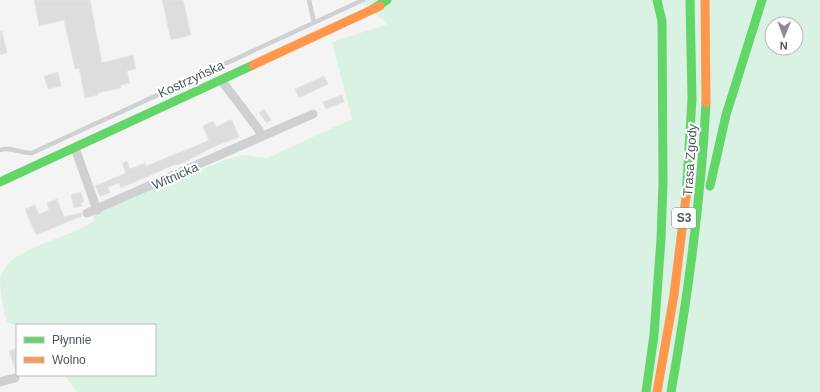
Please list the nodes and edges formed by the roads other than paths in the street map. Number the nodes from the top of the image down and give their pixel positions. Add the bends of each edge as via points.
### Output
1 (309, 0) edge
2 (363, 0) edge
3 (388, 0) edge
4 (392, 0) edge
5 (657, 0) edge
6 (690, 0) edge
7 (705, 0) edge
8 (761, 0) edge
9 (373, 9) junction
10 (314, 22) junction
11 (221, 80) junction
12 (313, 114) dead end
13 (261, 137) junction
14 (75, 148) junction
15 (0, 150) edge
16 (0, 181) edge
17 (97, 210) junction
18 (88, 213) dead end
19 (688, 297) junction
20 (15, 378) dead end
21 (0, 382) edge
22 (646, 392) edge
23 (657, 392) edge
24 (671, 392) edge

1 - 10 lane
2 - 10 lane
3 - 9 main road
4 - 9 main road, Kostrzyńska
5 - 22 main road via 662,21 663,183 659,278
6 - 23 main road, Trasa Zgody / S3 via 692,96 687,191 674,298
7 - 19 main road, Trasa Zgody / S3 via 707,69 704,146
8 - 19 main road via 726,115 701,246
9 - 11 main road, Kostrzyńska
10 - 15 lane via 32,153 22,153 11,148
11 - 13 street via 259,130
11 - 14 main road, Kostrzyńska
12 - 13 street, Witnicka
13 - 17 street, Witnicka
14 - 16 main road, Kostrzyńska
14 - 17 street
17 - 18 street, Witnicka
19 - 24 main road, Trasa Zgody / S3
20 - 21 street

